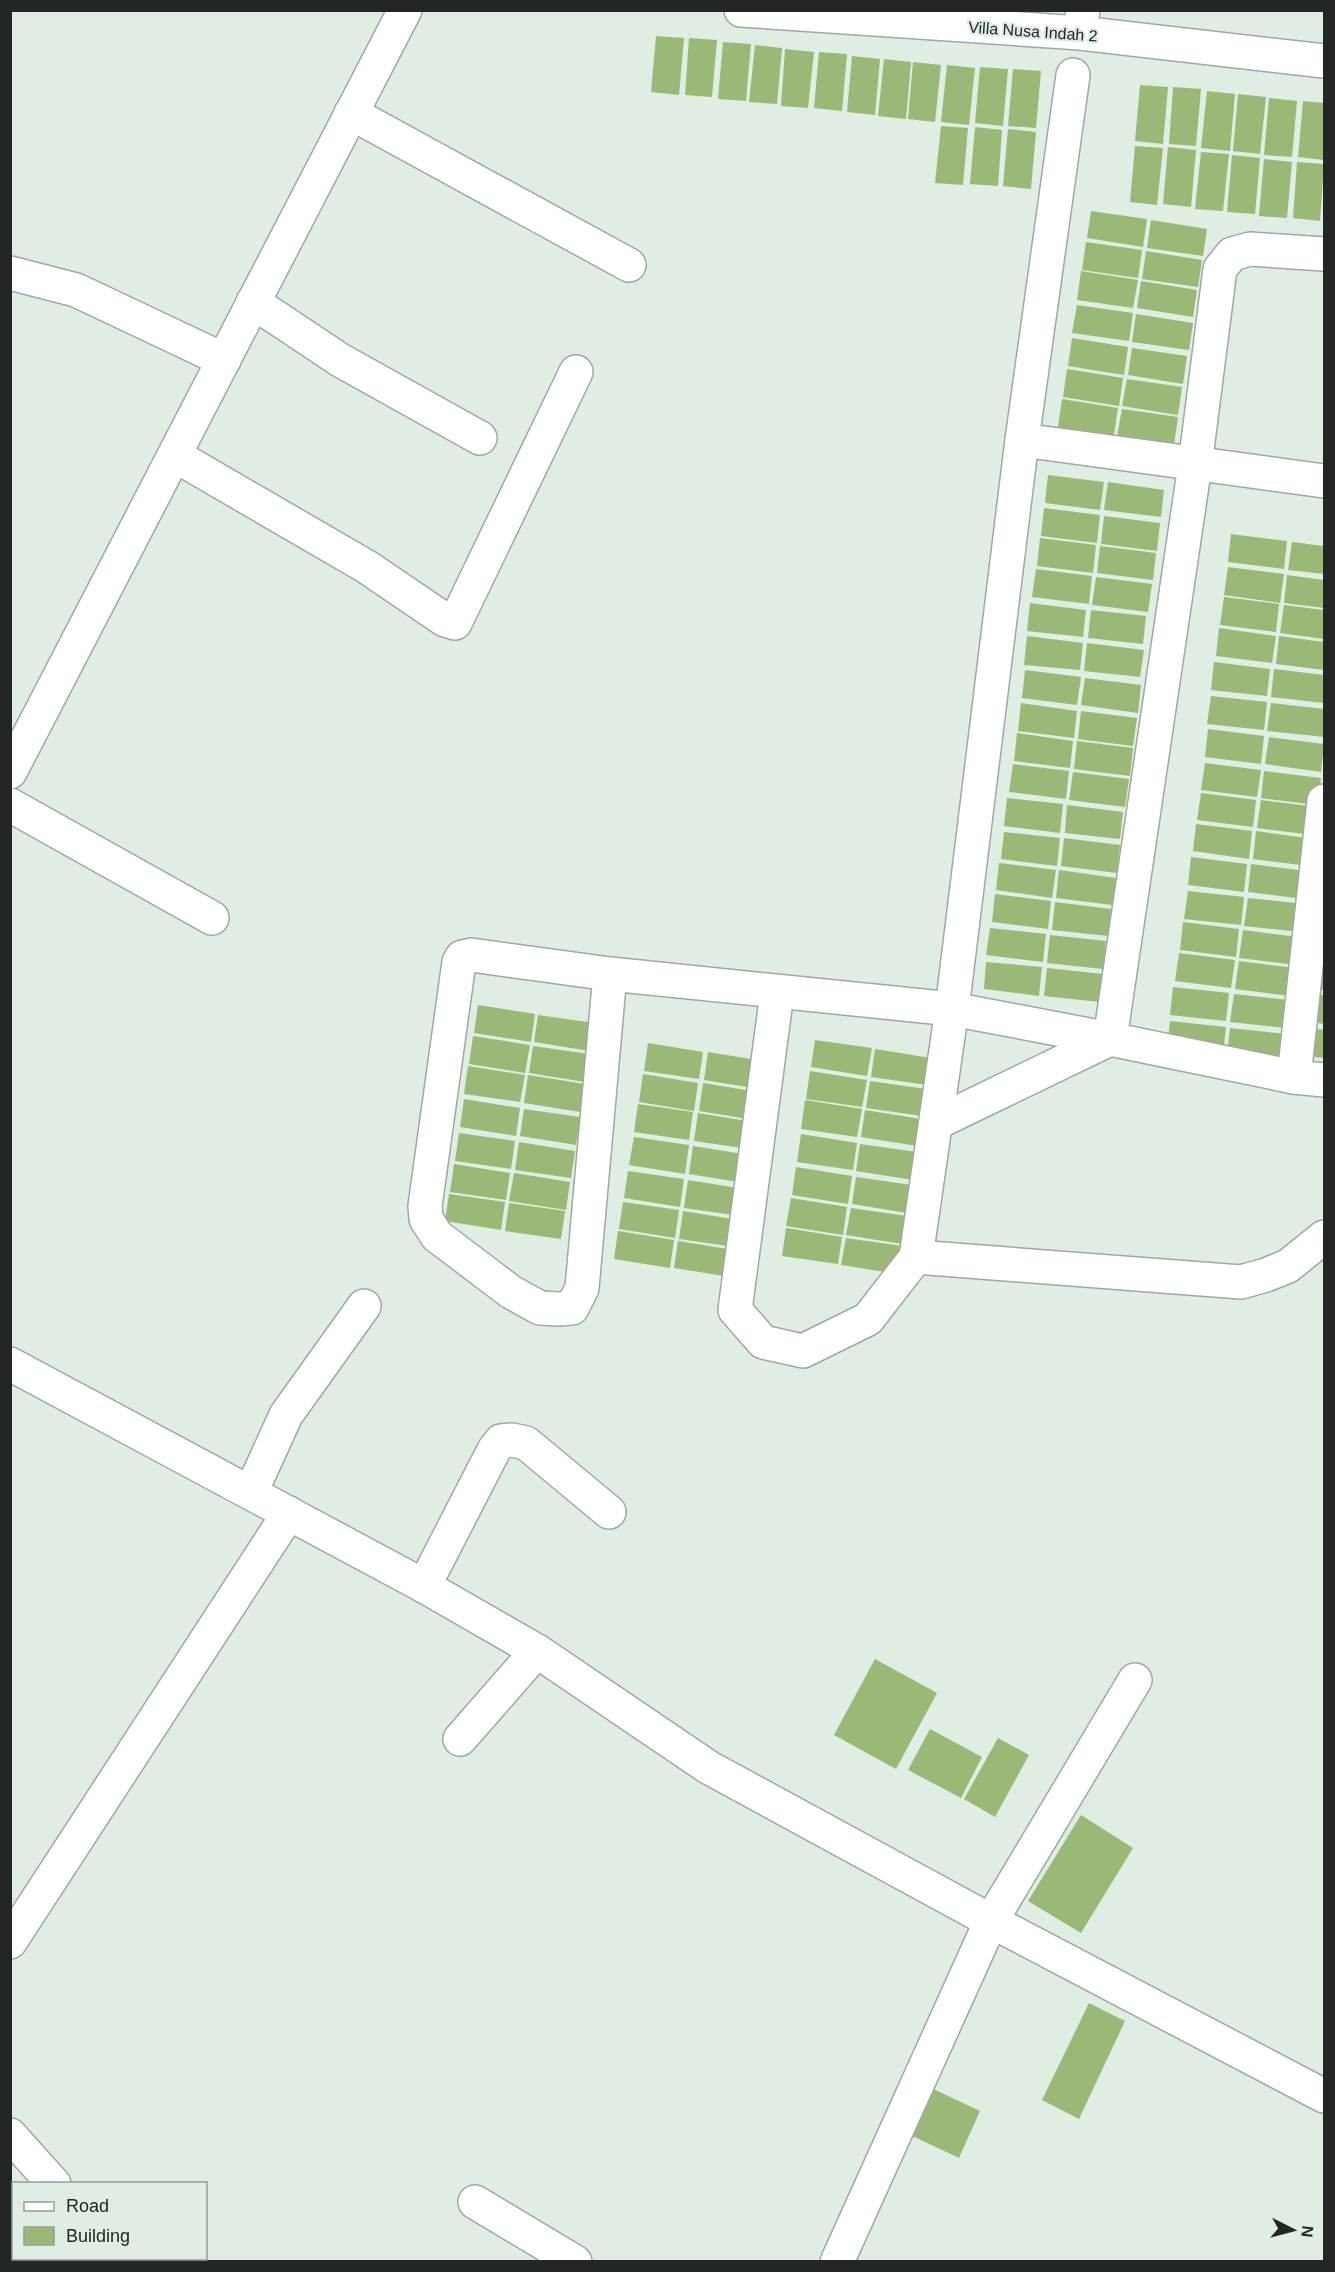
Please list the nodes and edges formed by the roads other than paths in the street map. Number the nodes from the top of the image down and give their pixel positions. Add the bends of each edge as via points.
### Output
1 (405, 10) edge
2 (741, 10) edge
3 (1081, 22) edge
4 (1324, 61) edge
5 (1073, 75) dead end
6 (351, 113) junction
7 (1324, 254) edge
8 (629, 265) dead end
9 (10, 273) edge
10 (253, 302) junction
11 (224, 360) junction
12 (576, 372) dead end
13 (480, 438) dead end
14 (1022, 440) junction
15 (176, 456) junction
16 (1195, 465) junction
17 (1324, 481) edge
18 (10, 772) edge
19 (1324, 801) edge
20 (10, 805) edge
21 (212, 918) dead end
22 (610, 974) junction
23 (777, 993) junction
24 (952, 1010) junction
25 (1110, 1039) junction
26 (1309, 1079) edge
27 (936, 1123) junction
28 (1324, 1237) edge
29 (916, 1257) junction
30 (364, 1306) dead end
31 (10, 1364) edge
32 (251, 1492) junction
33 (609, 1512) dead end
34 (289, 1513) junction
35 (424, 1586) junction
36 (537, 1651) junction
37 (1135, 1680) dead end
38 (460, 1740) dead end
39 (991, 1921) junction
40 (10, 1942) edge
41 (1324, 2096) edge
42 (10, 2135) edge
43 (52, 2182) edge
44 (475, 2202) dead end
45 (575, 2262) edge
46 (837, 2262) edge

1 - 6 street
2 - 3 street, Villa Nusa Indah 2
3 - 4 street, Villa Nusa Indah 2
5 - 14 street
6 - 8 street
6 - 10 street
7 - 16 street via 1250,249 1232,254 1220,269
9 - 11 street via 76,290
10 - 11 street
10 - 13 street via 340,360
11 - 15 street
12 - 15 street via 455,623
14 - 16 street
14 - 24 street
15 - 18 street
16 - 17 street
16 - 25 street
19 - 26 street
20 - 21 street
22 - 22 street via 471,955 459,962 426,1219 437,1236 511,1292 540,1308 572,1308 582,1288
22 - 23 street
23 - 24 street
23 - 29 street via 735,1310 763,1342 803,1351 868,1319
24 - 25 street
24 - 27 street
25 - 26 street
25 - 27 street
27 - 29 street
28 - 29 street via 1288,1266 1240,1282
30 - 32 street via 286,1415
31 - 32 street
32 - 34 street
33 - 35 street via 526,1443 501,1441
34 - 35 street
34 - 40 street
35 - 36 street
36 - 38 street
36 - 39 street via 708,1767
37 - 39 street
39 - 41 street
39 - 46 street
42 - 43 street
44 - 45 street

